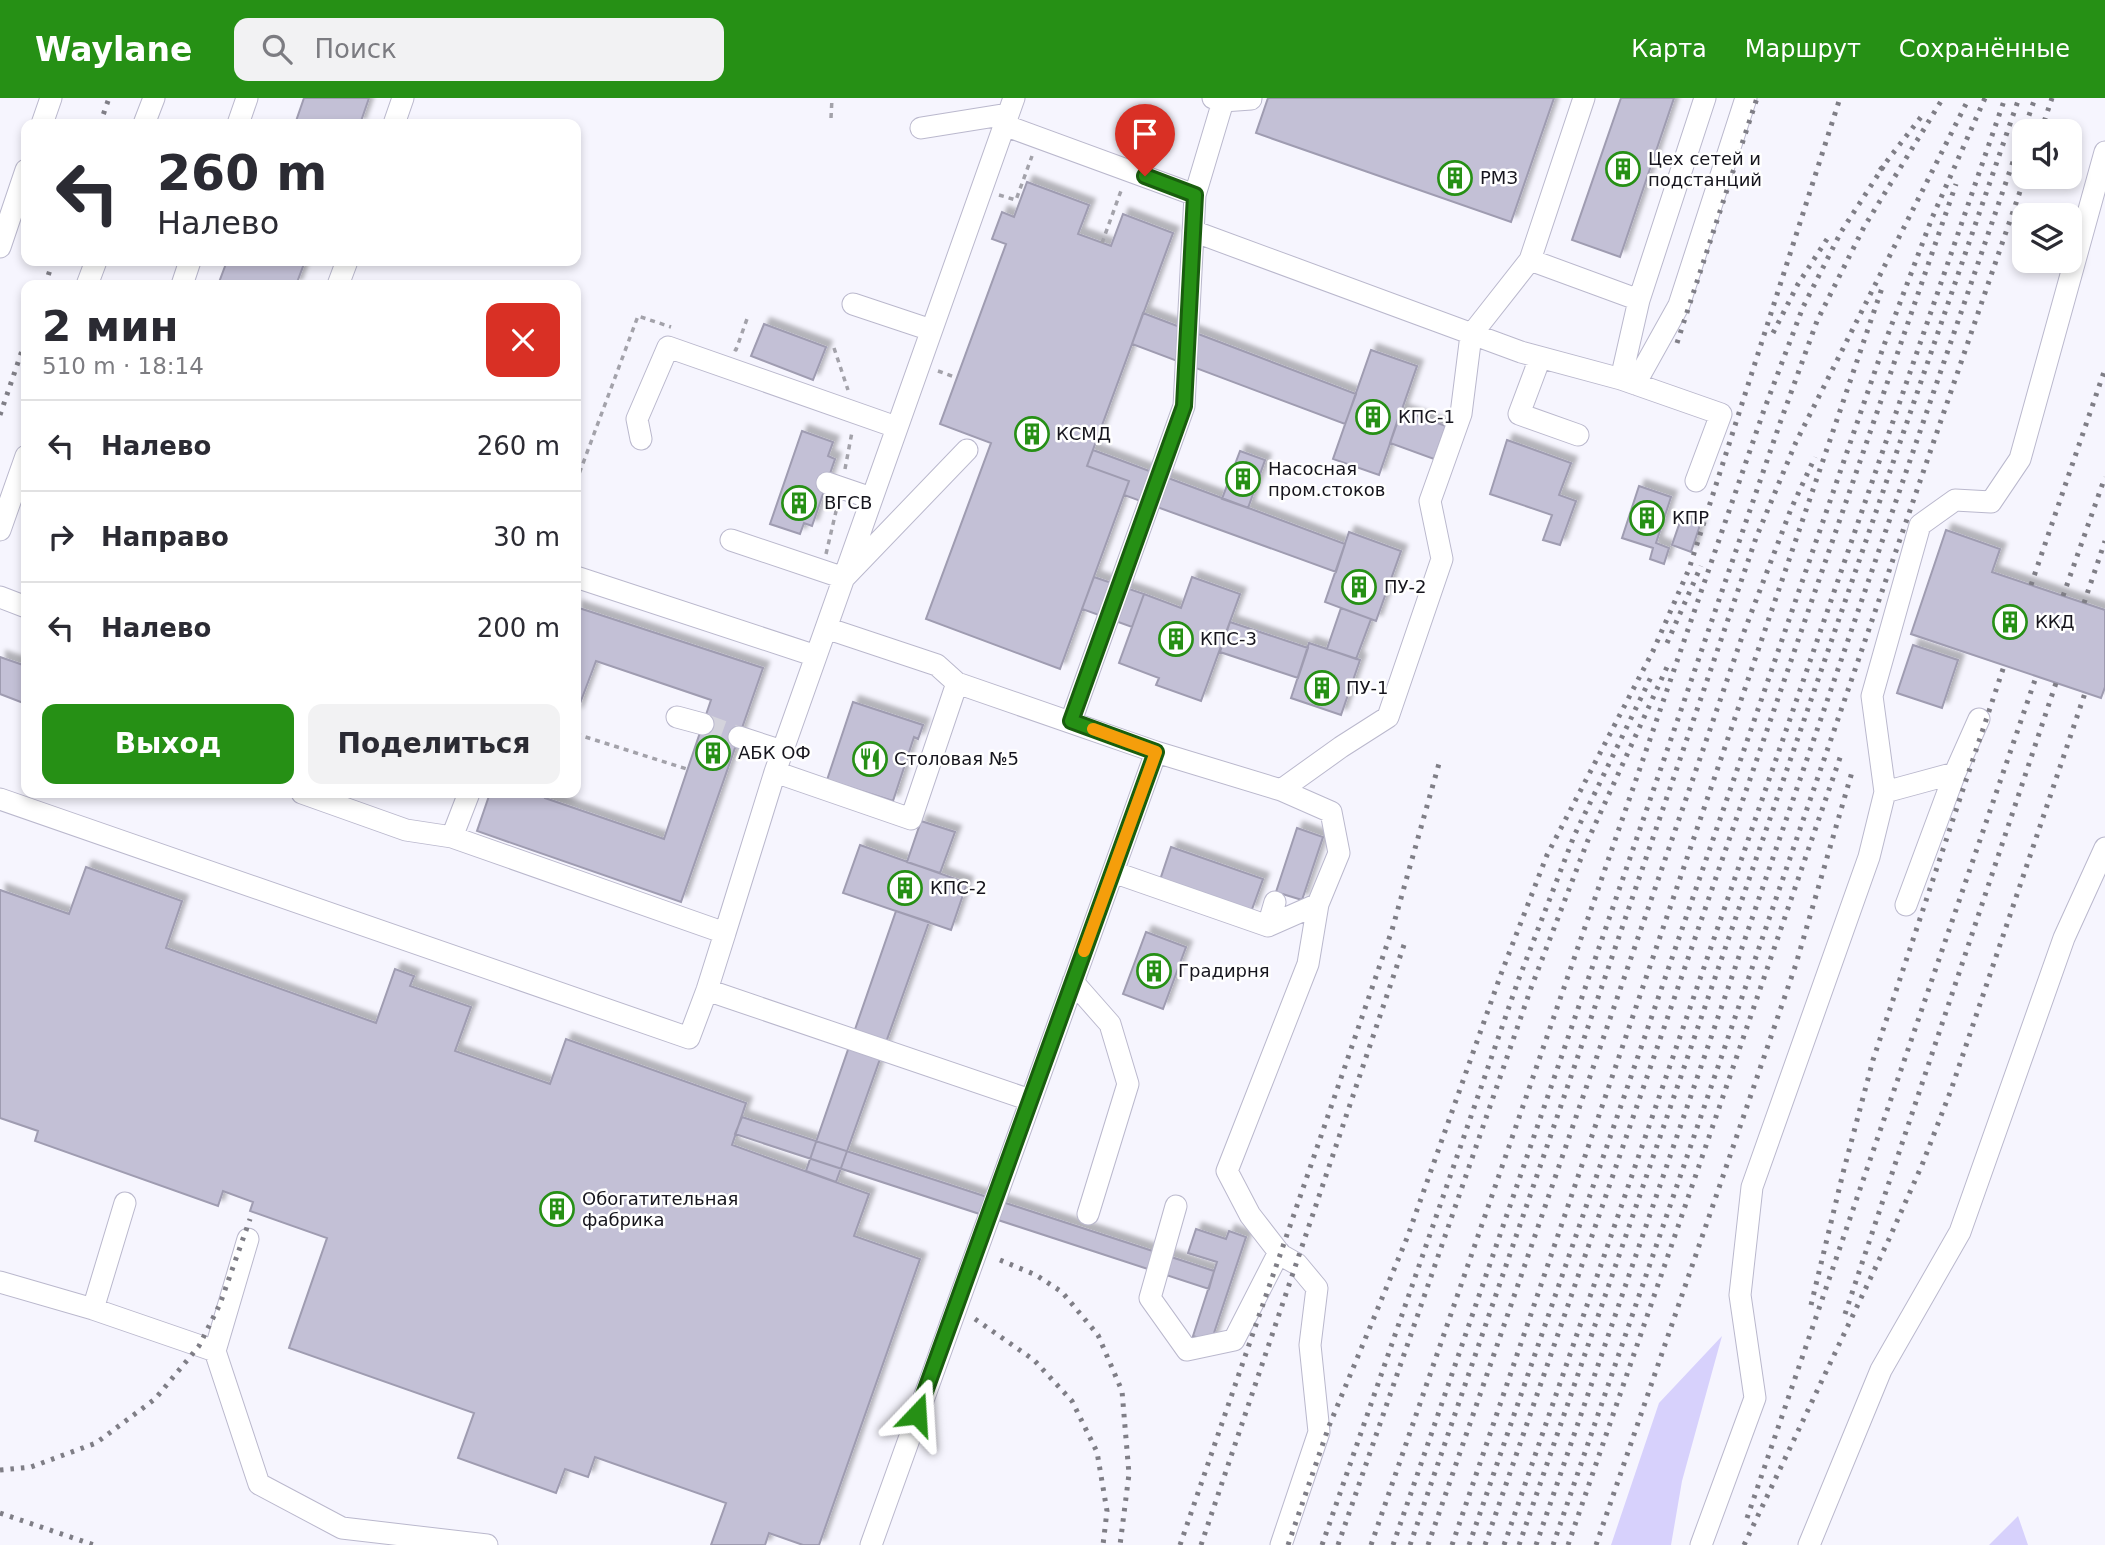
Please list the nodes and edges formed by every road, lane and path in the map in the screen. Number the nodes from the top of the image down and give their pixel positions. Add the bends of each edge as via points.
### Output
1 (51, 98) edge
2 (154, 98) edge
3 (247, 98) edge
4 (403, 98) edge
5 (832, 98) edge
6 (1584, 98) edge
7 (1706, 98) edge
8 (1746, 98) edge
9 (1219, 99) edge
10 (1251, 99) edge
11 (1009, 112) edge
12 (831, 118) dead end
13 (44, 119) edge
14 (147, 119) edge
15 (240, 119) edge
16 (396, 119) edge
17 (921, 128) dead end
18 (2105, 152) edge
19 (1032, 154) dead end
20 (21, 185) edge
21 (1123, 188) dead end
22 (997, 194) dead end
23 (1195, 195) junction
24 (1193, 231) junction
25 (1102, 243) dead end
26 (0, 247) edge
27 (1530, 260) junction
28 (1639, 300) junction
29 (853, 303) dead end
30 (931, 330) junction
31 (1471, 335) junction
32 (1540, 358) junction
33 (936, 370) dead end
34 (957, 378) dead end
35 (1628, 382) junction
36 (896, 427) junction
37 (1578, 435) dead end
38 (641, 439) dead end
39 (967, 450) dead end
40 (21, 470) edge
41 (1696, 481) dead end
42 (827, 483) dead end
43 (871, 498) junction
44 (0, 530) edge
45 (731, 540) dead end
46 (844, 578) junction
47 (581, 579) edge
48 (0, 597) edge
49 (21, 605) edge
50 (826, 628) junction
51 (816, 656) junction
52 (957, 683) junction
53 (677, 717) dead end
54 (1979, 719) dead end
55 (1071, 721) junction
56 (702, 724) tunnel mouth
57 (581, 736) edge
58 (739, 737) tunnel mouth
59 (1156, 752) junction
60 (778, 762) junction
61 (687, 769) dead end
62 (1955, 773) junction
63 (1282, 790) junction
64 (1885, 792) junction
65 (316, 798) edge
66 (467, 798) edge
67 (0, 799) edge
68 (452, 837) junction
69 (2105, 848) edge
70 (1113, 872) junction
71 (1275, 902) dead end
72 (1318, 904) junction
73 (1906, 905) dead end
74 (1268, 926) junction
75 (725, 933) junction
76 (1073, 982) junction
77 (707, 990) junction
78 (1030, 1100) junction
79 (125, 1203) dead end
80 (1176, 1206) dead end
81 (1088, 1214) dead end
82 (248, 1239) dead end
83 (1279, 1252) junction
84 (0, 1282) edge
85 (93, 1309) junction
86 (215, 1351) junction
87 (487, 1545) edge
88 (871, 1545) edge
89 (1281, 1545) edge
90 (1701, 1545) edge
91 (1809, 1545) edge

1 - 13 lane
2 - 14 lane
3 - 15 lane
4 - 16 lane
5 - 12 path
6 - 27 lane
7 - 28 lane
8 - 35 lane via 1679,305
9 - 10 lane
9 - 23 lane
11 - 17 lane
11 - 23 lane
11 - 30 lane
18 - 64 lane via 2020,459 1991,502 1955,500 1920,524 1872,696
19 - 22 path via 1016,200
20 - 26 lane
21 - 25 path
23 - 24 lane
24 - 31 lane
24 - 55 lane via 1184,406
27 - 28 lane
27 - 31 lane
28 - 35 lane
29 - 30 lane
30 - 36 lane
31 - 32 lane
31 - 63 lane via 1461,414 1430,502 1442,559 1388,717
32 - 35 lane
32 - 37 lane via 1518,414
33 - 34 path
35 - 41 lane via 1721,414
36 - 38 lane via 668,347 637,419
36 - 43 lane
39 - 46 lane
40 - 44 lane
42 - 43 lane
43 - 46 lane
45 - 46 lane
46 - 50 lane
47 - 51 lane
48 - 49 lane
50 - 51 lane
50 - 52 lane via 937,665
51 - 60 lane
52 - 55 lane
52 - 60 lane via 911,819
53 - 56 lane
54 - 62 lane
55 - 59 lane
57 - 61 path
58 - 60 lane
59 - 63 lane
59 - 70 lane
60 - 75 lane
62 - 64 lane
62 - 73 lane
63 - 72 lane via 1331,812 1339,853
64 - 90 lane via 1869,857 1752,1187 1740,1295 1755,1398
65 - 68 lane via 406,830
66 - 68 lane
67 - 77 lane via 689,1038
68 - 75 lane
69 - 91 lane via 2064,938 1960,1232 1881,1370
70 - 74 lane
70 - 76 lane
71 - 74 lane
72 - 74 lane
72 - 83 lane via 1308,964 1227,1171 1250,1215
75 - 77 lane
76 - 78 lane
76 - 81 lane via 1110,1024 1128,1084
77 - 78 lane
78 - 88 lane
79 - 85 lane
80 - 83 lane via 1150,1298 1187,1350 1234,1340
82 - 86 lane
83 - 89 lane via 1297,1264 1317,1288 1310,1345 1319,1432
84 - 85 lane
85 - 86 lane
86 - 87 lane via 259,1484 342,1528

